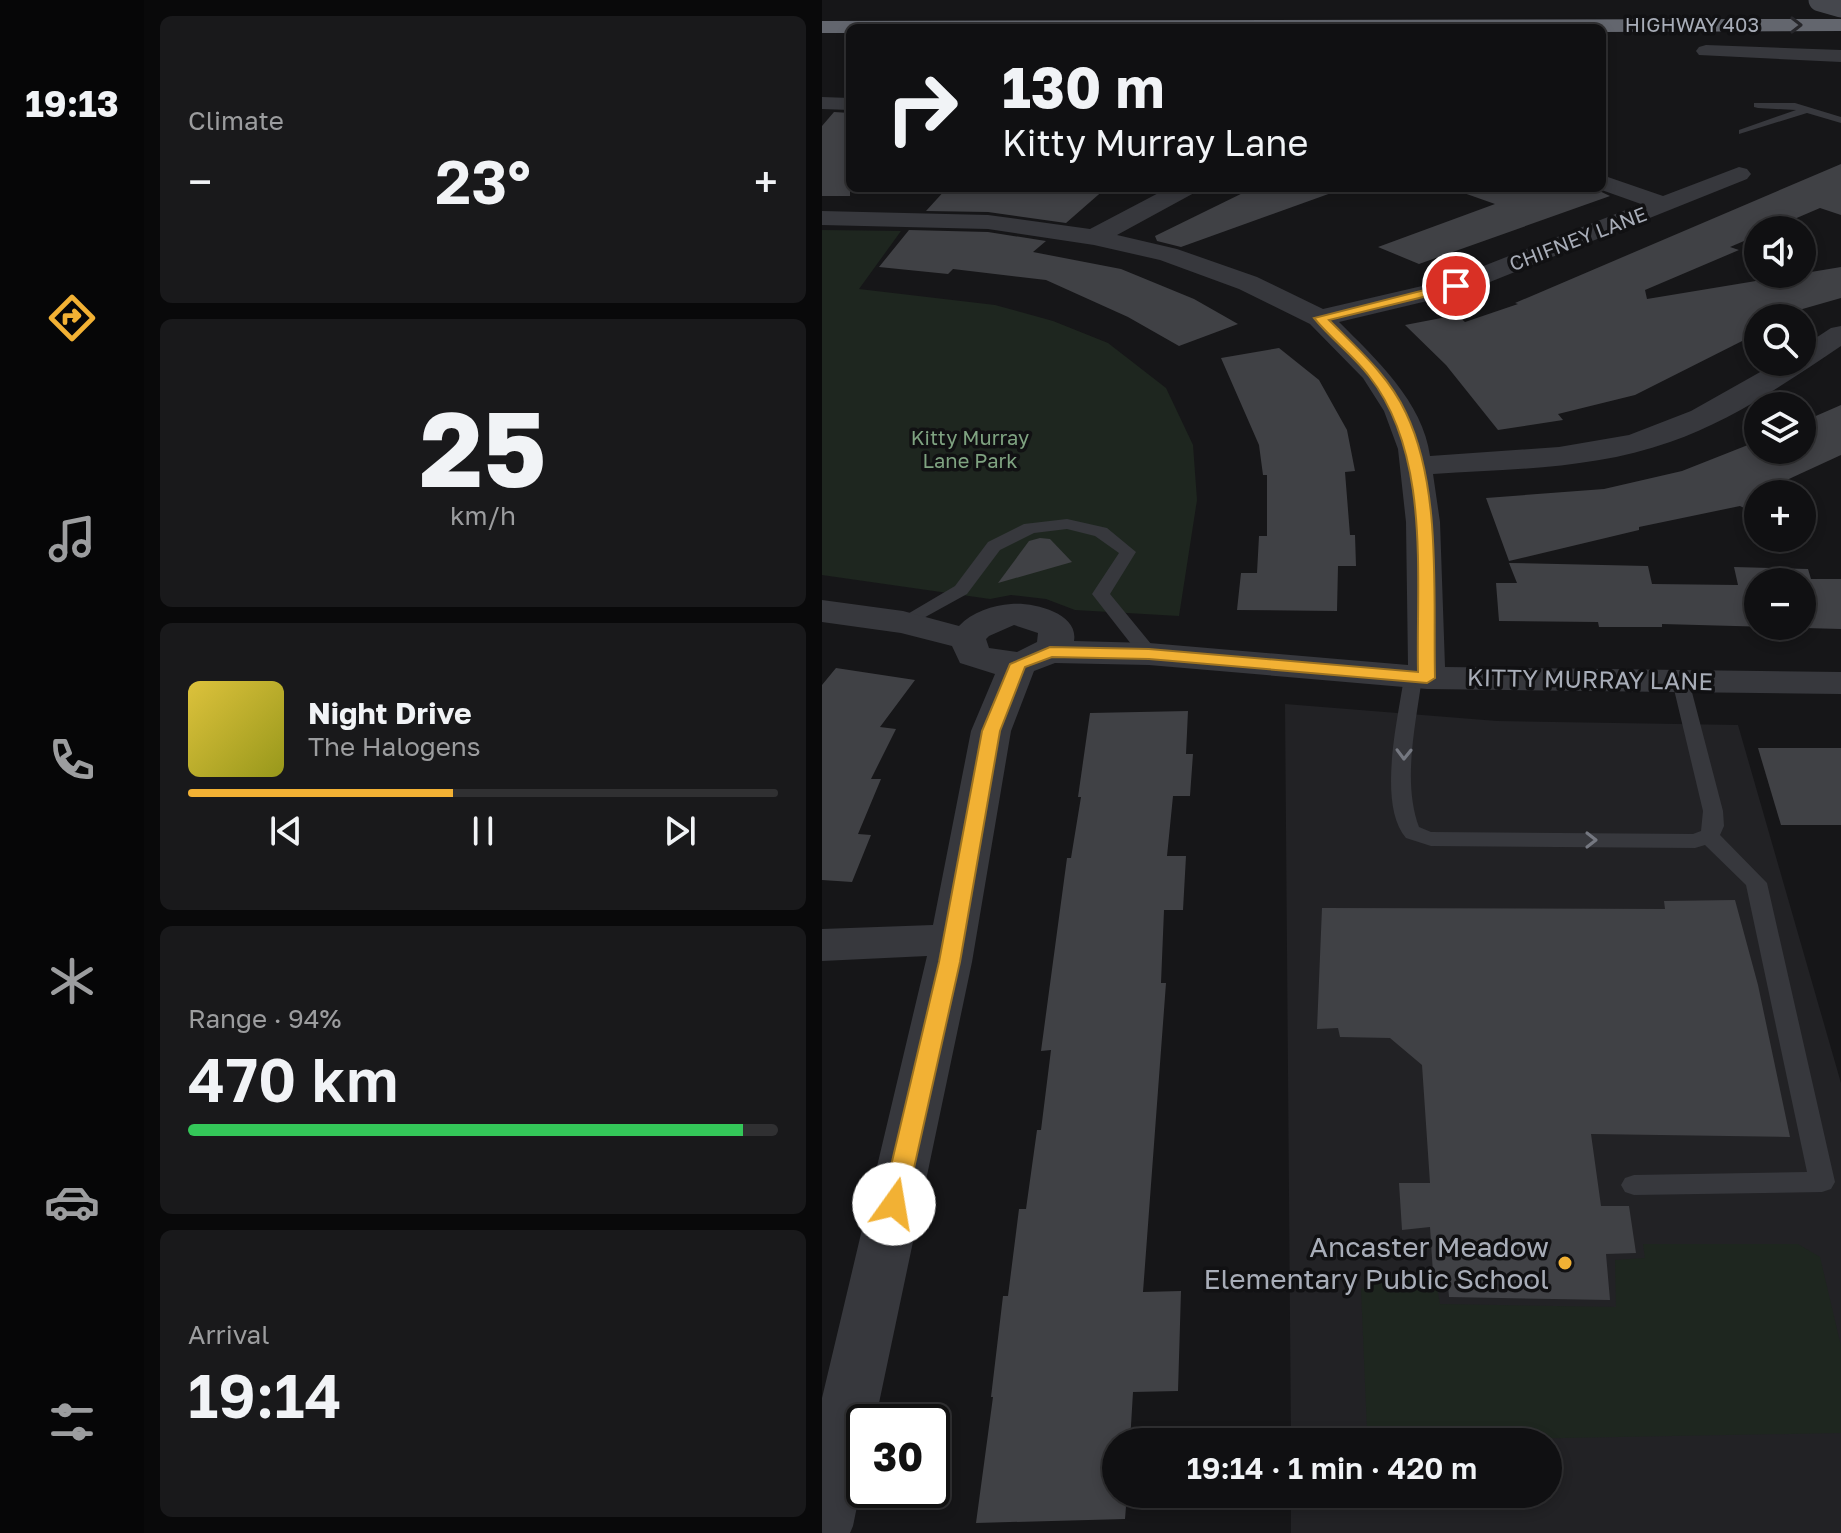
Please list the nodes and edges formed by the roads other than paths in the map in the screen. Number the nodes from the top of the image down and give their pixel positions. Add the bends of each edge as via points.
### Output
1 (1820, 0) edge
2 (1793, 2) edge
3 (1841, 4) edge
4 (1606, 25) edge
5 (1841, 25) edge
6 (822, 27) edge
7 (846, 27) edge
8 (1706, 51) dead end
9 (1841, 56) edge
10 (822, 103) edge
11 (846, 104) edge
12 (1758, 105) dead end
13 (1807, 109) junction
14 (1841, 120) edge
15 (1743, 132) dead end
16 (1739, 174) dead end
17 (1606, 183) edge
18 (1178, 192) edge
19 (1666, 205) junction
20 (822, 218) edge
21 (1094, 237) junction
22 (1320, 318) junction
23 (1841, 334) edge
24 (1816, 350) edge
25 (1775, 376) edge
26 (1416, 466) junction
27 (822, 611) edge
28 (903, 622) junction
29 (1011, 646) junction
30 (1149, 654) junction
31 (1420, 678) junction
32 (1681, 681) junction
33 (1841, 683) edge
34 (1709, 836) junction
35 (952, 940) junction
36 (822, 945) edge
37 (1634, 1185) dead end
38 (825, 1493) edge

1 - 3 main road, bridge
2 - 3 highway, HIGHWAY 403
4 -> 5 highway, HIGHWAY 403
6 -> 7 highway, HIGHWAY 403
8 - 9 street
10 - 11 street
12 - 13 lane
13 - 14 lane
13 - 15 lane
16 - 19 street, CHIFNEY LANE
17 - 19 street
18 - 21 street
19 - 22 street, CHIFNEY LANE via 1456,286
20 - 21 street via 974,221
21 - 22 street via 1182,259
22 - 26 street via 1374,373 1399,411
23 - 24 street
25 - 26 street via 1732,402 1640,443
26 - 31 street via 1423,522
27 - 28 street, KITTY MURRAY LANE
28 - 29 street, KITTY MURRAY LANE
28 - 30 lane via 961,590 994,546 1030,528 1067,524 1101,532 1128,552 1101,594
29 - 30 street, KITTY MURRAY LANE
29 - 35 street
30 - 31 street, KITTY MURRAY LANE
31 - 32 street, KITTY MURRAY LANE
31 -> 34 lane via 1403,744 1404,807 1408,828 1417,836 1695,841
32 - 33 street, KITTY MURRAY LANE
32 - 34 lane via 1713,811
34 - 37 lane via 1756,883 1822,1182
35 - 36 street
35 - 38 street

